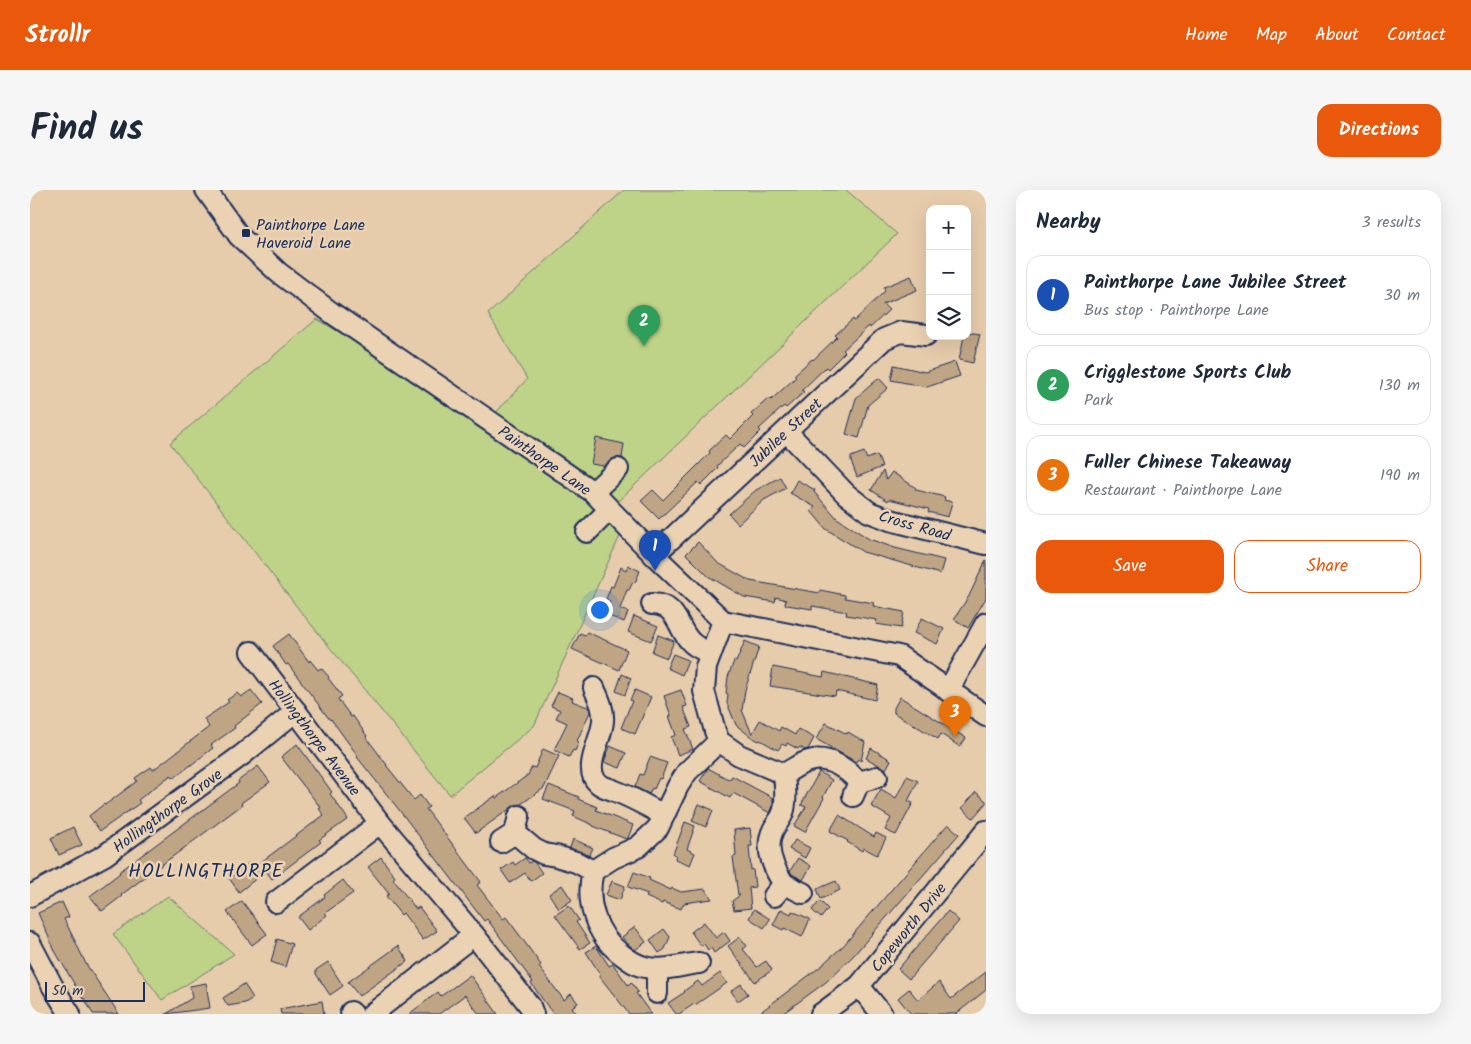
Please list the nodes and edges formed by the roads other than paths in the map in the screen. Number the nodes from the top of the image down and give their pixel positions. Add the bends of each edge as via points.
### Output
1 (206, 190) edge
2 (926, 336) dead end
3 (787, 432) junction
4 (618, 469) dead end
5 (593, 492) junction
6 (609, 510) junction
7 (587, 532) dead end
8 (986, 544) edge
9 (654, 555) junction
10 (648, 602) dead end
11 (723, 621) junction
12 (986, 623) edge
13 (251, 652) dead end
14 (710, 653) junction
15 (594, 688) dead end
16 (948, 691) junction
17 (296, 711) junction
18 (986, 716) edge
19 (719, 741) junction
20 (784, 774) junction
21 (863, 785) dead end
22 (664, 815) junction
23 (380, 823) junction
24 (512, 830) dead end
25 (986, 831) edge
26 (593, 871) junction
27 (803, 893) dead end
28 (30, 896) edge
29 (274, 904) dead end
30 (474, 934) junction
31 (30, 943) edge
32 (699, 963) dead end
33 (657, 969) junction
34 (859, 986) junction
35 (657, 993) dead end
36 (70, 1014) edge
37 (372, 1014) edge
38 (533, 1014) edge
39 (821, 1014) edge
40 (882, 1014) edge

1 - 5 street, Painthorpe Lane via 239,236 279,273
2 - 3 street, Jubilee Street via 901,332 884,339
3 - 8 street, Cross Road via 846,494 869,512
3 - 9 street, Jubilee Street
4 - 5 street
5 - 6 street, Painthorpe Lane
6 - 7 street
6 - 9 street, Painthorpe Lane
9 - 11 street, Painthorpe Lane
10 - 14 street via 669,610 691,642
11 - 14 street
11 - 16 street via 899,656
12 - 16 street
13 - 17 street, Hollingthorpe Avenue
14 - 19 street via 704,690
15 - 22 street via 612,708 604,721 591,765 596,783
16 - 18 street
17 - 23 street, Hollingthorpe Avenue
17 - 28 street, Hollingthorpe Grove via 242,755 105,855
19 - 20 street via 739,754
19 - 22 street via 687,772
20 - 21 street via 810,760 821,760 843,768
20 - 27 street via 784,812 770,840 772,862 779,890
22 - 26 street via 658,828 638,846
23 - 29 street
23 - 30 street, Hollingthorpe Avenue
24 - 26 street via 534,849
25 - 34 street, Copeworth Drive
26 - 33 street via 590,882 592,910 604,936 612,947 633,963
30 - 37 street
30 - 38 street, Hollingthorpe Avenue
31 - 36 street
32 - 33 street
33 - 35 street
34 - 39 street, Copeworth Drive
34 - 40 street

